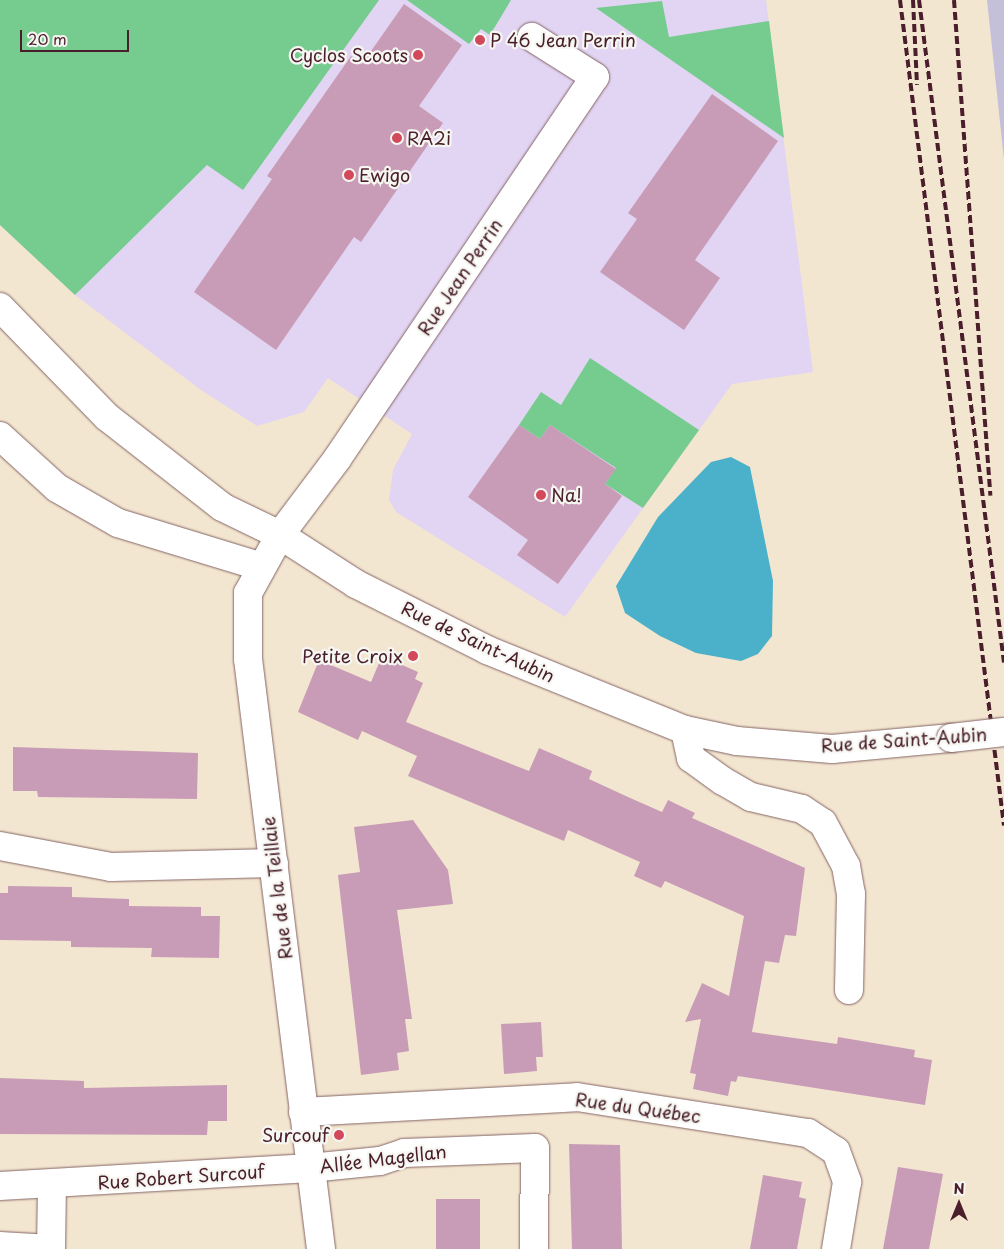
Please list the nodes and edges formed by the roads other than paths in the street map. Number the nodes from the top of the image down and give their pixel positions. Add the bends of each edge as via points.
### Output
1 (532, 37) dead end
2 (0, 307) edge
3 (0, 436) edge
4 (280, 536) junction
5 (259, 566) junction
6 (686, 730) junction
7 (1004, 732) edge
8 (0, 846) edge
9 (274, 863) junction
10 (849, 990) dead end
11 (303, 1112) junction
12 (310, 1168) junction
13 (0, 1186) edge
14 (52, 1186) junction
15 (0, 1246) edge
16 (51, 1249) edge
17 (321, 1249) edge
18 (534, 1249) edge
19 (836, 1249) edge

1 - 4 street, Rue Jean Perrin via 595,77 338,459
2 - 4 street, Rue de Saint-Aubin via 107,417 222,506
3 - 5 street via 57,488 118,523
4 - 5 street, Rue de la Teillaie
4 - 6 street, Rue de Saint-Aubin via 356,584 487,650
5 - 9 street, Rue de la Teillaie via 248,593 246,636
6 - 7 street, Rue de Saint-Aubin, bridge via 737,741 832,749
6 - 10 street via 691,758 723,781 752,797 802,809 823,823 846,866 851,894
8 - 9 street via 111,867
9 - 11 street, Rue de la Teillaie
11 - 12 street, Rue de la Teillaie
11 - 19 street, Rue du Québec via 577,1097 808,1133 836,1152 847,1182
12 - 14 street, Rue Robert Surcouf
12 - 17 street, Rue de la Teillaie
12 - 18 street, Allée Magellan via 380,1161 404,1153 535,1148
13 - 14 street, Rue Robert Surcouf
14 - 16 street
15 - 16 street

